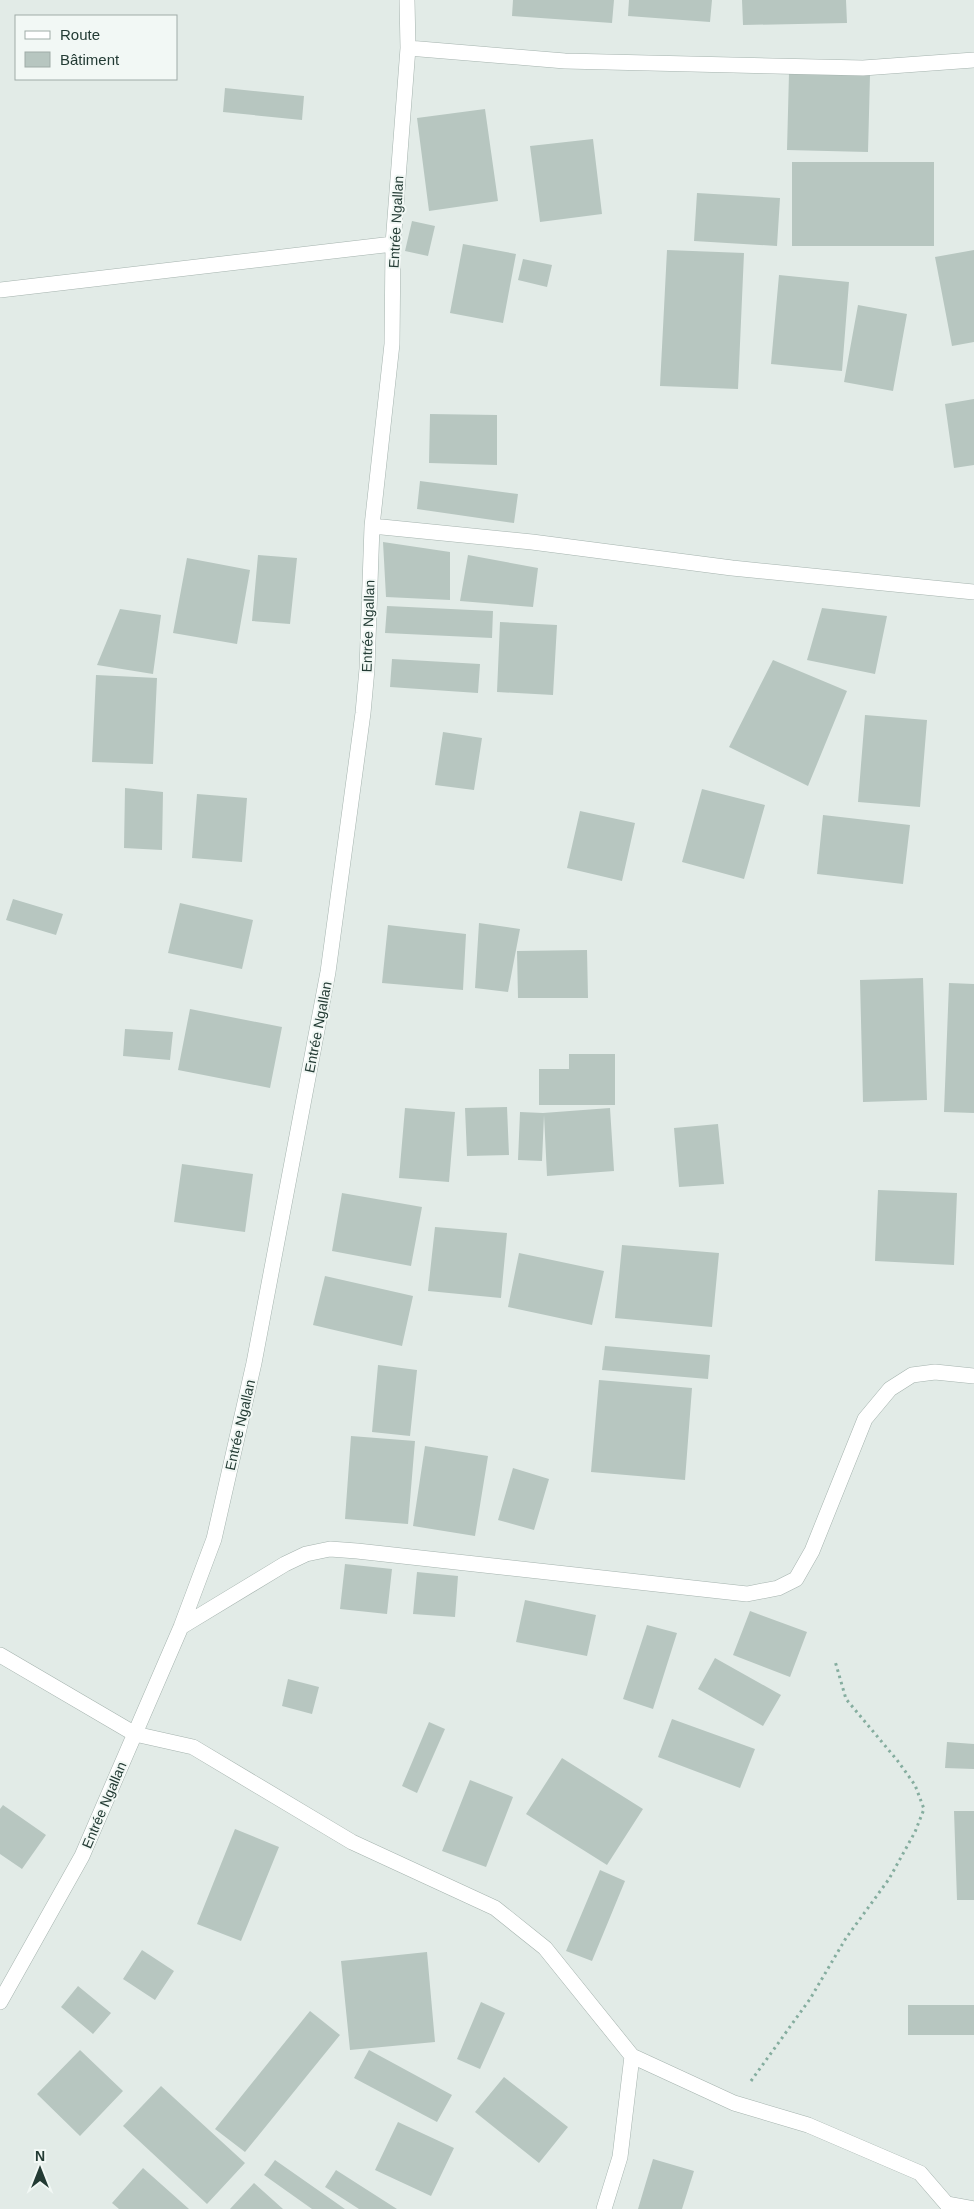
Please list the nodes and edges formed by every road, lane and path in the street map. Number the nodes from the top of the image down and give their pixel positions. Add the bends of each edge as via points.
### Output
1 (407, 0) edge
2 (408, 48) junction
3 (974, 60) edge
4 (393, 244) junction
5 (0, 290) edge
6 (372, 526) junction
7 (974, 592) edge
8 (974, 1376) edge
9 (181, 1627) junction
10 (0, 1655) edge
11 (835, 1661) dead end
12 (135, 1734) junction
13 (0, 2002) edge
14 (632, 2056) junction
15 (734, 2103) junction
16 (949, 2206) edge
17 (604, 2209) edge
18 (974, 2209) edge

1 - 2 street, Entrée Ngallan
2 - 3 street via 565,61 843,67
2 - 4 street, Entrée Ngallan
4 - 5 street
4 - 6 street, Entrée Ngallan via 392,344
6 - 7 street via 532,542 741,569
6 - 9 street, Entrée Ngallan via 367,669 328,972 254,1363 214,1539
8 - 9 street via 935,1372 912,1375 890,1389 865,1419 812,1551 796,1579 778,1588 747,1594 330,1550 306,1554 285,1564
9 - 12 street, Entrée Ngallan
10 - 12 street
11 - 15 path via 846,1699 915,1785 924,1810 889,1879 846,1938 810,1999
12 - 13 street, Entrée Ngallan via 82,1856
12 - 14 street via 193,1747 352,1842 495,1908 545,1948
14 - 15 street
14 - 17 street via 620,2157
15 - 16 street via 808,2126 920,2173
16 - 18 street

